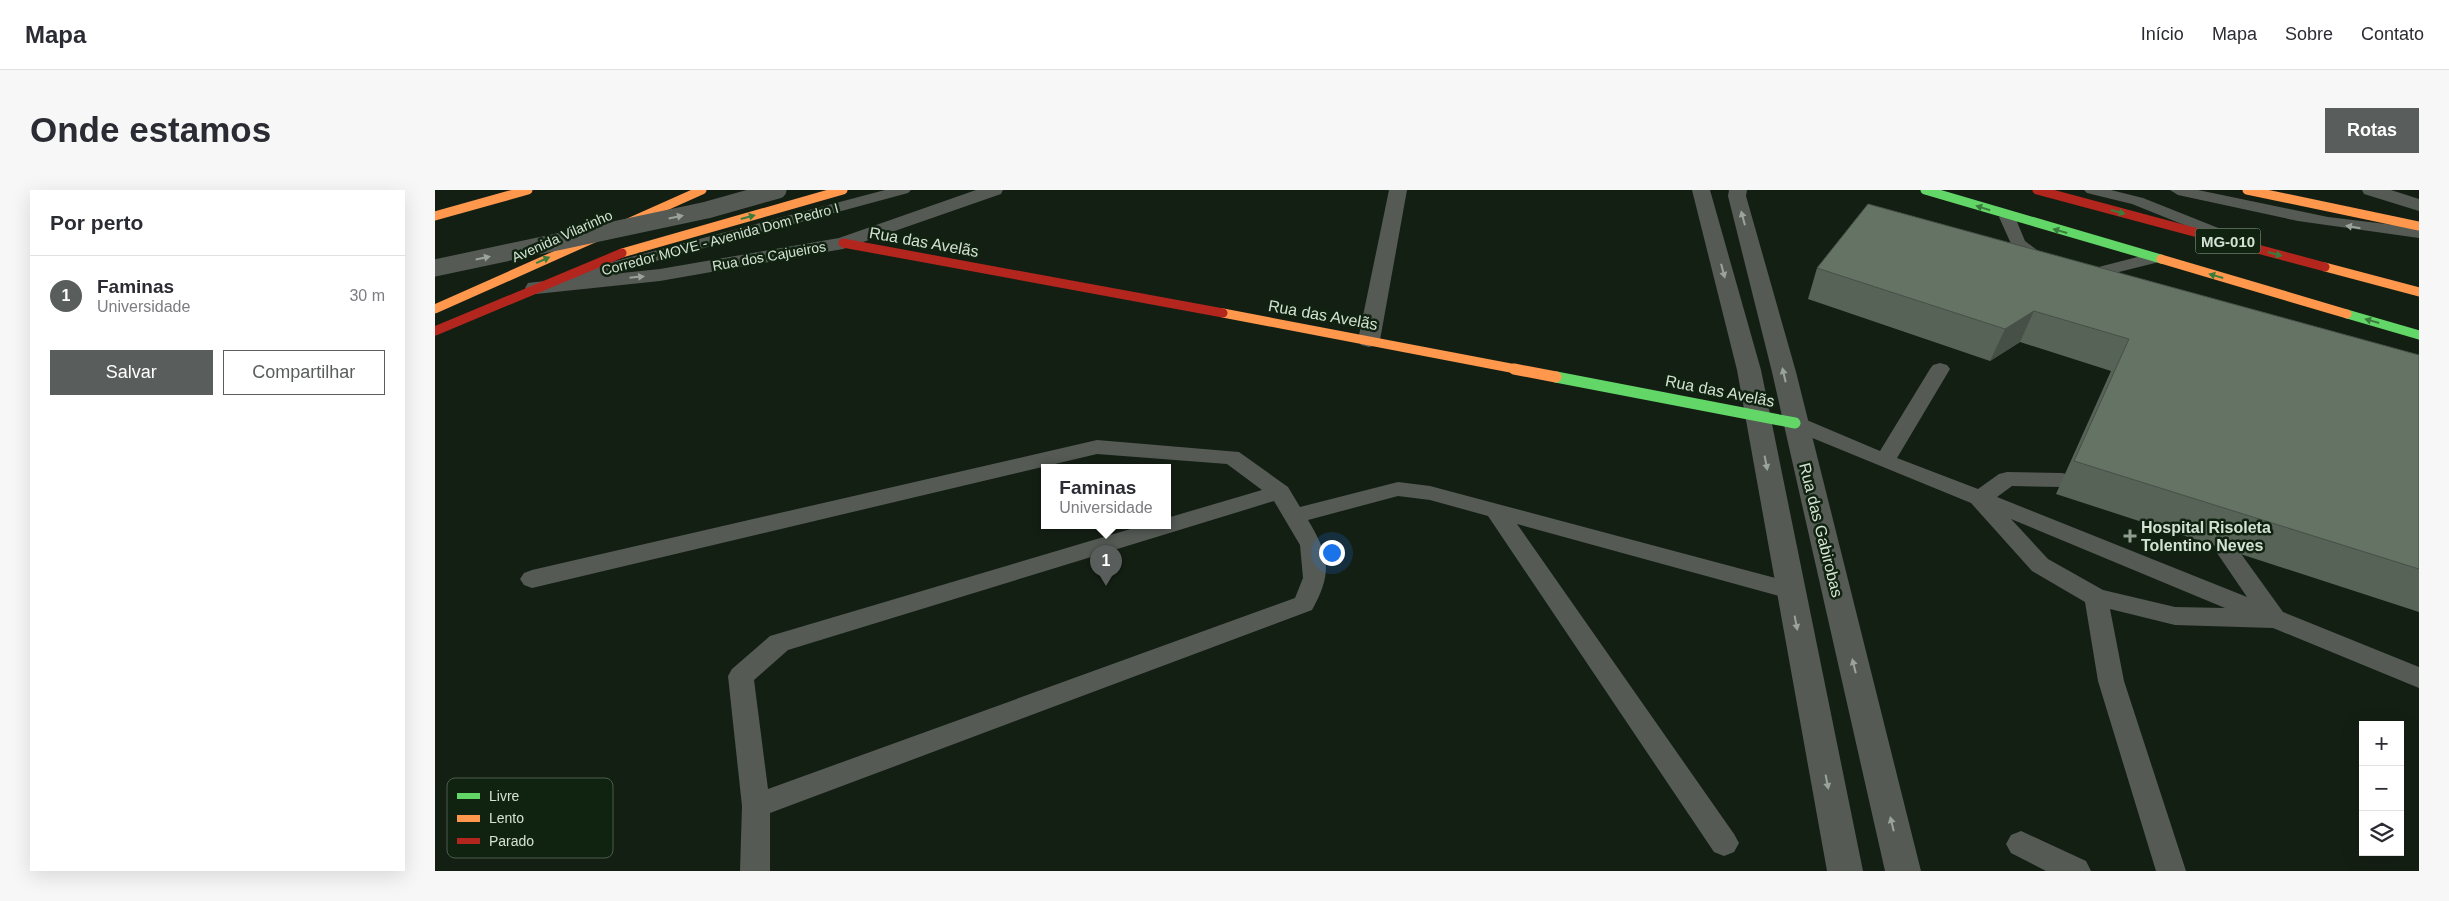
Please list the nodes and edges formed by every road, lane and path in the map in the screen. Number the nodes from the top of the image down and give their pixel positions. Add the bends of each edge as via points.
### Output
1 (528, 190) edge
2 (702, 190) edge
3 (778, 190) edge
4 (843, 190) edge
5 (903, 190) edge
6 (994, 190) edge
7 (1398, 190) edge
8 (1701, 190) edge
9 (1738, 190) edge
10 (1925, 190) edge
11 (2037, 190) edge
12 (2092, 190) edge
13 (2178, 190) edge
14 (2247, 190) edge
15 (2371, 190) edge
16 (2419, 205) edge
17 (435, 216) edge
18 (2007, 217) dead end
19 (2419, 226) edge
20 (2419, 233) edge
21 (843, 243) junction
22 (2251, 247) junction
23 (2153, 258) junction
24 (435, 268) edge
25 (536, 288) junction
26 (2419, 292) edge
27 (437, 309) edge
28 (435, 322) edge
29 (435, 331) edge
30 (2419, 335) edge
31 (1369, 340) junction
32 (1940, 369) dead end
33 (1757, 415) junction
34 (1795, 423) junction
35 (1885, 462) junction
36 (2062, 480) dead end
37 (1280, 492) junction
38 (1979, 499) junction
39 (1496, 511) junction
40 (1294, 516) junction
41 (1171, 525) edge
42 (1157, 529) edge
43 (2226, 550) dead end
44 (532, 579) dead end
45 (1790, 590) junction
46 (2096, 597) junction
47 (2275, 619) junction
48 (2419, 678) edge
49 (756, 806) junction
50 (1724, 843) dead end
51 (2021, 844) dead end
52 (755, 871) edge
53 (1845, 871) edge
54 (1903, 871) edge
55 (2076, 871) edge
56 (2171, 871) edge

1 - 17 main road
27 -> 2 main road, Avenida Vilarinho
24 -> 3 lane, bridge via 707,210
25 -> 4 main road via 632,249
5 - 25 lane, Corredor MOVE - Avenida Dom Pedro I
6 - 21 street, Rua dos Cajueiros
7 - 31 street
8 -> 33 street via 1749,370
34 -> 9 street, Rua das Gabirobas
23 -> 10 main road
11 -> 22 main road, MG-010
12 - 22 lane via 2137,201
20 -> 13 lane via 2366,229 2276,213
14 - 19 main road
15 - 16 street
18 - 23 lane via 2018,244 2045,265 2087,276
25 -> 21 street, Rua dos Cajueiros via 660,275
21 - 31 main road, Rua das Avelãs
22 -> 26 main road, MG-010
30 -> 23 main road
25 - 29 main road
27 - 28 main road
31 - 33 main road, Rua das Avelãs
32 - 35 lane
33 - 34 main road, Rua das Avelãs
33 -> 45 street
34 - 35 lane
54 -> 34 street, Rua das Gabirobas
35 - 38 lane
36 - 38 lane via 2007,479
37 - 40 lane
37 - 41 lane
37 - 44 lane via 1232,457 1097,447
38 - 46 lane via 2040,565
38 - 47 lane
39 - 40 lane via 1430,493 1398,489
39 - 45 lane
39 - 50 lane
40 - 49 lane via 1311,545 1315,578 1304,604
42 - 49 lane via 779,643 741,676
43 - 47 lane
45 -> 53 street
46 - 47 lane via 2175,616
46 - 56 lane via 2111,681
47 - 48 lane
49 - 52 lane
51 - 55 lane

